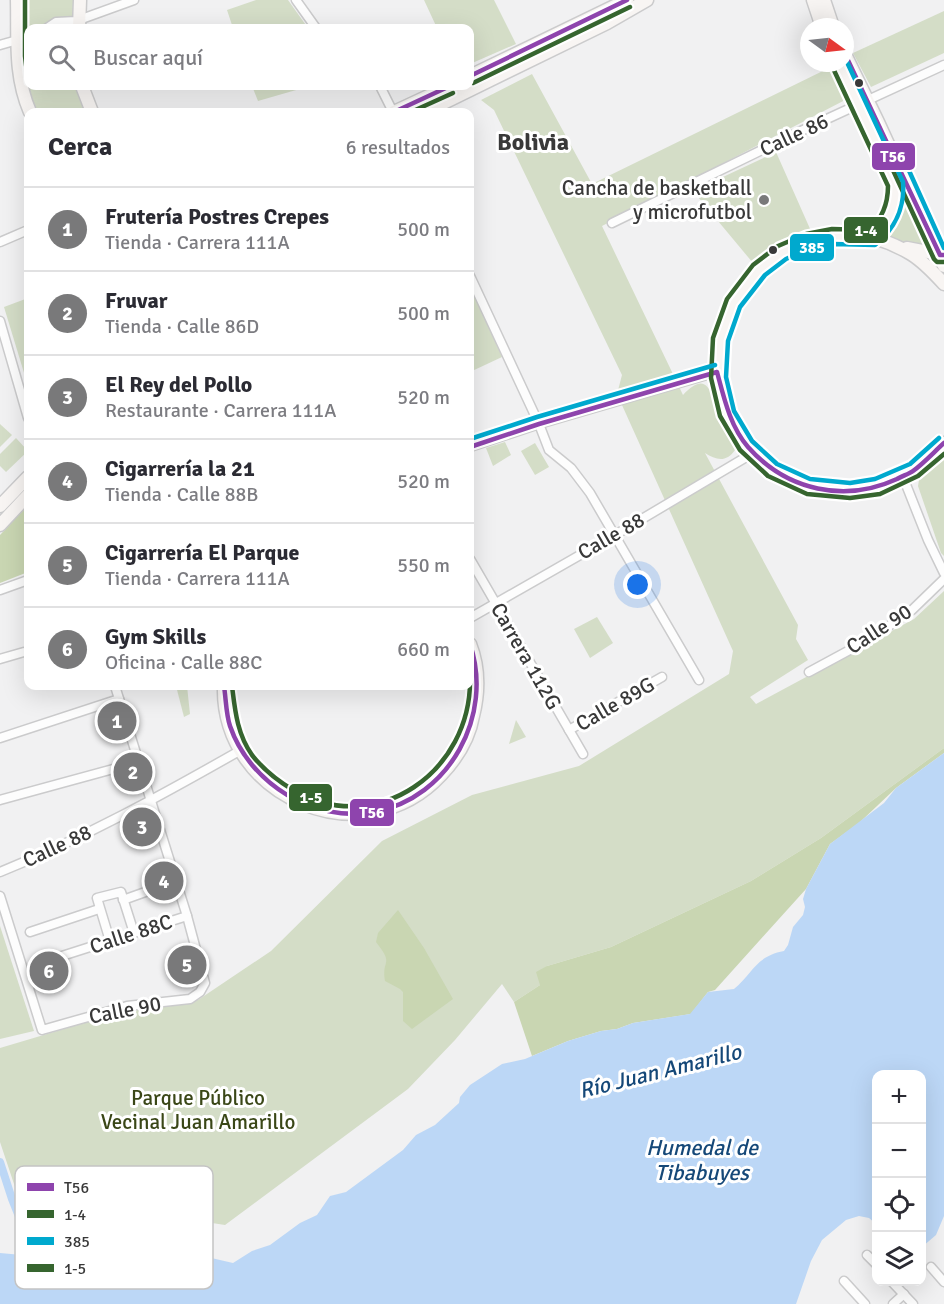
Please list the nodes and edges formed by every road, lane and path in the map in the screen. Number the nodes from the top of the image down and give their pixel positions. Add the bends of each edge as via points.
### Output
1 (17, 0) edge
2 (80, 0) edge
3 (135, 0) edge
4 (296, 0) edge
5 (627, 0) edge
6 (647, 0) edge
7 (813, 0) edge
8 (824, 0) edge
9 (819, 18) edge
10 (830, 18) edge
11 (53, 24) edge
12 (80, 24) edge
13 (313, 24) edge
14 (22, 38) edge
15 (0, 45) edge
16 (944, 66) edge
17 (845, 72) edge
18 (852, 72) edge
19 (474, 74) edge
20 (474, 88) edge
21 (84, 90) edge
22 (382, 90) edge
23 (441, 90) edge
24 (469, 90) edge
25 (864, 103) junction
26 (29, 108) edge
27 (90, 108) edge
28 (392, 108) edge
29 (403, 108) edge
30 (432, 108) edge
31 (612, 223) dead end
32 (24, 232) edge
33 (872, 238) junction
34 (0, 242) edge
35 (893, 245) junction
36 (943, 259) edge
37 (928, 267) junction
38 (944, 284) edge
39 (474, 285) edge
40 (0, 321) edge
41 (717, 372) junction
42 (24, 404) edge
43 (539, 424) junction
44 (944, 443) edge
45 (474, 446) edge
46 (753, 453) junction
47 (903, 477) junction
48 (24, 481) edge
49 (24, 499) edge
50 (0, 506) edge
51 (0, 525) edge
52 (615, 535) junction
53 (474, 566) edge
54 (944, 573) edge
55 (944, 579) edge
56 (24, 581) edge
57 (0, 590) edge
58 (495, 602) junction
59 (474, 615) edge
60 (24, 652) dead end
61 (0, 659) edge
62 (474, 662) edge
63 (809, 672) dead end
64 (662, 677) dead end
65 (699, 680) dead end
66 (116, 690) edge
67 (224, 690) edge
68 (119, 699) junction
69 (569, 730) junction
70 (0, 738) edge
71 (241, 750) junction
72 (583, 754) dead end
73 (139, 762) junction
74 (0, 800) edge
75 (151, 801) junction
76 (0, 872) edge
77 (176, 881) junction
78 (0, 896) edge
79 (123, 900) junction
80 (99, 909) junction
81 (187, 916) junction
82 (30, 932) dead end
83 (134, 933) junction
84 (110, 941) junction
85 (40, 963) dead end
86 (867, 1255) dead end
87 (872, 1260) edge
88 (931, 1267) dead end
89 (844, 1281) dead end
90 (944, 1282) edge
91 (897, 1286) edge
92 (904, 1294) junction
93 (865, 1304) edge
94 (892, 1304) edge
95 (913, 1304) edge

1 - 14 street
2 - 12 street
3 - 12 street
4 - 13 street
5 - 19 street
6 - 20 street
7 - 9 street
8 - 10 street
11 - 12 street
14 - 15 street
14 - 26 street via 20,80
16 - 25 street, Calle 86
17 - 25 street
18 - 25 street
21 - 27 street
22 - 28 street
23 - 29 street
24 - 30 street
25 - 31 street, Calle 86
25 - 33 street via 896,184 890,219
25 - 36 street
32 - 34 street
33 - 35 street
33 - 41 street via 826,237 786,250 767,262 748,280 730,308 719,339
35 - 36 street
35 - 37 street
36 - 37 street via 931,260
37 - 38 street
39 - 43 street
40 - 42 street
41 - 43 street
41 - 46 street via 730,422
43 - 45 street
43 - 52 street via 549,450 580,478
44 - 47 street via 920,467
46 - 47 street via 793,481 824,490 866,490
46 - 52 street, Calle 88
47 - 54 street
48 - 50 street
49 - 51 street
52 - 58 street, Calle 88
52 - 65 street
53 - 58 street, Carrera 112G
55 - 63 street, Calle 90 via 912,610 870,639
56 - 57 street
58 - 59 street, Calle 88
58 - 69 street, Carrera 112G
60 - 61 street
62 - 71 street via 477,701 472,725 452,764 411,799 388,808 340,814 293,801 255,771
64 - 69 street, Calle 89G
66 - 68 street
67 - 71 street via 226,713
68 - 70 street
68 - 73 street
69 - 72 street, Carrera 112G
71 - 75 street, Calle 88
73 - 74 street
73 - 75 street
75 - 76 street, Calle 88
75 - 77 street
77 - 79 street
77 - 81 street
78 - 81 street, Calle 90 via 42,1030 127,1006 189,999 201,992 205,983
79 - 80 street via 121,892 97,898
79 - 83 street
80 - 82 street
80 - 84 street
81 - 83 street, Calle 88C
83 - 84 street, Calle 88C
84 - 85 street, Calle 88C
86 - 87 street
88 - 90 street
89 - 93 street
91 - 92 street
92 - 94 street
92 - 95 street

